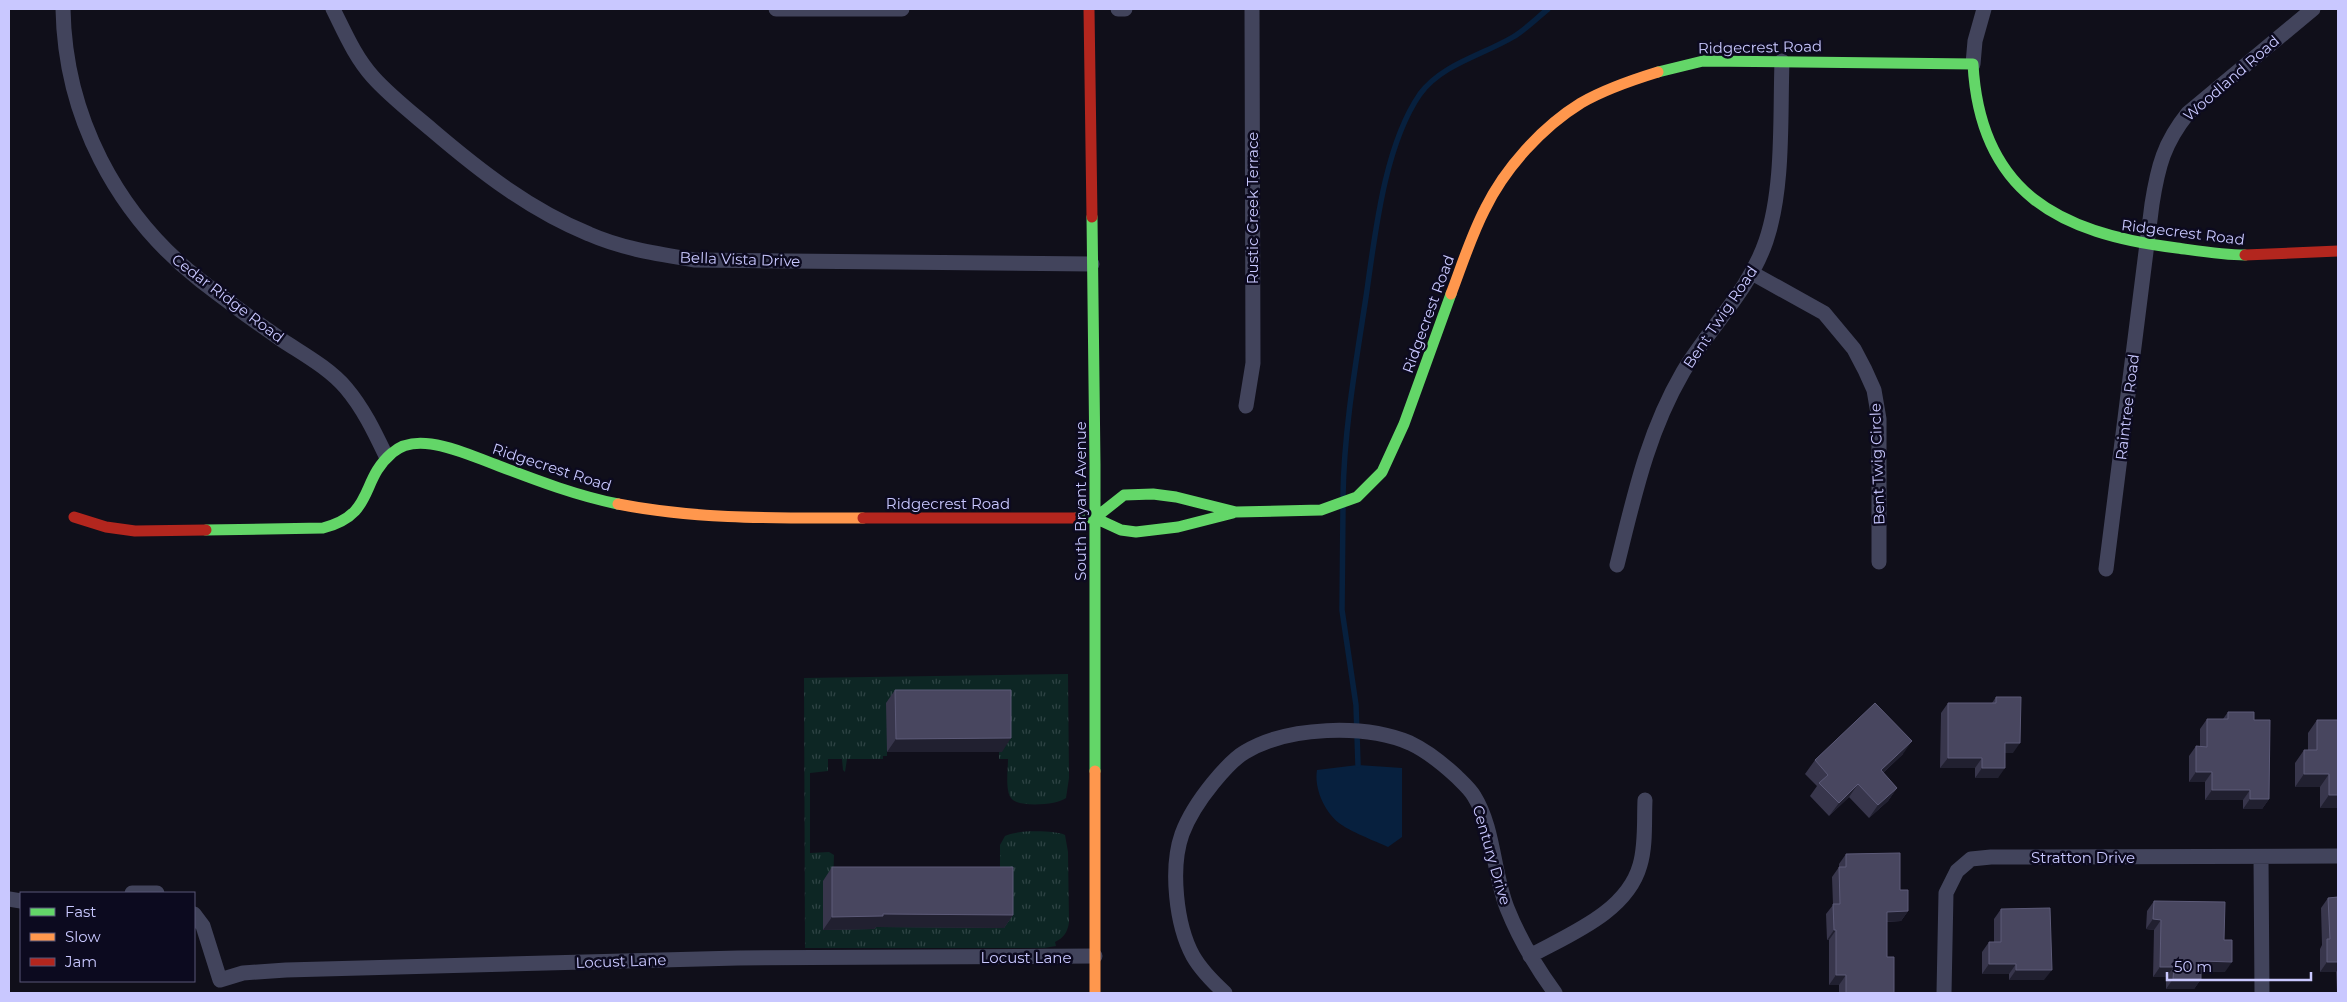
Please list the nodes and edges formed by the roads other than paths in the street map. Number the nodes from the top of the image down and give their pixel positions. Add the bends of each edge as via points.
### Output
1 (63, 9) edge
2 (333, 9) edge
3 (776, 9) edge
4 (902, 9) edge
5 (1089, 9) edge
6 (1118, 9) edge
7 (1125, 9) edge
8 (1252, 9) edge
9 (1984, 9) edge
10 (2313, 9) edge
11 (1782, 61) junction
12 (1972, 64) junction
13 (2147, 246) junction
14 (2338, 251) edge
15 (1092, 264) junction
16 (1752, 273) junction
17 (1246, 406) dead end
18 (386, 456) junction
19 (1236, 512) junction
20 (74, 517) dead end
21 (1095, 518) junction
22 (1879, 562) dead end
23 (1618, 565) dead end
24 (2106, 569) dead end
25 (1645, 800) dead end
26 (2338, 856) edge
27 (2261, 857) junction
28 (195, 915) edge
29 (1095, 956) junction
30 (1530, 956) junction
31 (221, 986) edge
32 (1095, 993) edge
33 (1225, 993) edge
34 (1555, 993) edge
35 (1944, 993) edge
36 (2262, 993) edge

1 - 18 street, Cedar Ridge Road via 69,71 83,122 104,170 127,206 161,246 199,279 344,386 364,410
2 - 15 street, Bella Vista Drive via 352,48 373,77 497,182 543,212 639,251 695,260
3 - 4 street
5 - 15 street, South Bryant Avenue
6 - 7 street
8 - 17 street, Rustic Creek Terrace via 1252,363
9 - 12 street
10 - 13 street, Woodland Road via 2209,94 2174,130 2162,153 2156,175
11 - 12 street, Ridgecrest Road
11 - 16 street, Bent Twig Road via 1776,198 1765,243
11 - 19 street, Ridgecrest Road via 1703,61 1668,68 1631,80 1584,102 1557,122 1512,166 1480,214 1404,424 1382,472 1357,497 1321,510
12 - 13 street, Ridgecrest Road via 1975,94 1989,143 2005,169 2033,199 2061,219 2103,236
13 - 14 street, Ridgecrest Road via 2234,255
13 - 24 street, Raintree Road
15 - 21 street, South Bryant Avenue
16 - 22 street, Bent Twig Circle via 1824,314 1854,349 1874,390 1879,418
16 - 23 street, Bent Twig Road via 1696,350 1662,413 1651,437
18 - 20 street via 355,512 344,522 323,528 135,531 106,527
18 - 21 street, Ridgecrest Road via 404,445 425,443 453,448 596,499 704,516
19 - 21 street, Ridgecrest Road via 1155,531 1124,531
19 - 21 street, Ridgecrest Road via 1176,497 1124,495
21 - 29 street, South Bryant Avenue
25 - 30 street via 1640,864 1628,890 1589,923
26 - 27 street, Stratton Drive
27 - 35 street, Stratton Drive via 1991,857 1971,860 1957,871 1946,893
27 - 36 street
28 - 31 street, Locust Lane via 203,926
29 - 31 street, Locust Lane via 728,958 286,970 244,974
29 - 32 street, South Bryant Avenue
30 - 33 street, Century Drive via 1507,907 1483,814 1473,794 1440,762 1411,744 1378,733 1303,732 1244,752 1192,811 1181,836 1176,884 1181,922 1193,956
30 - 34 street, Century Drive

